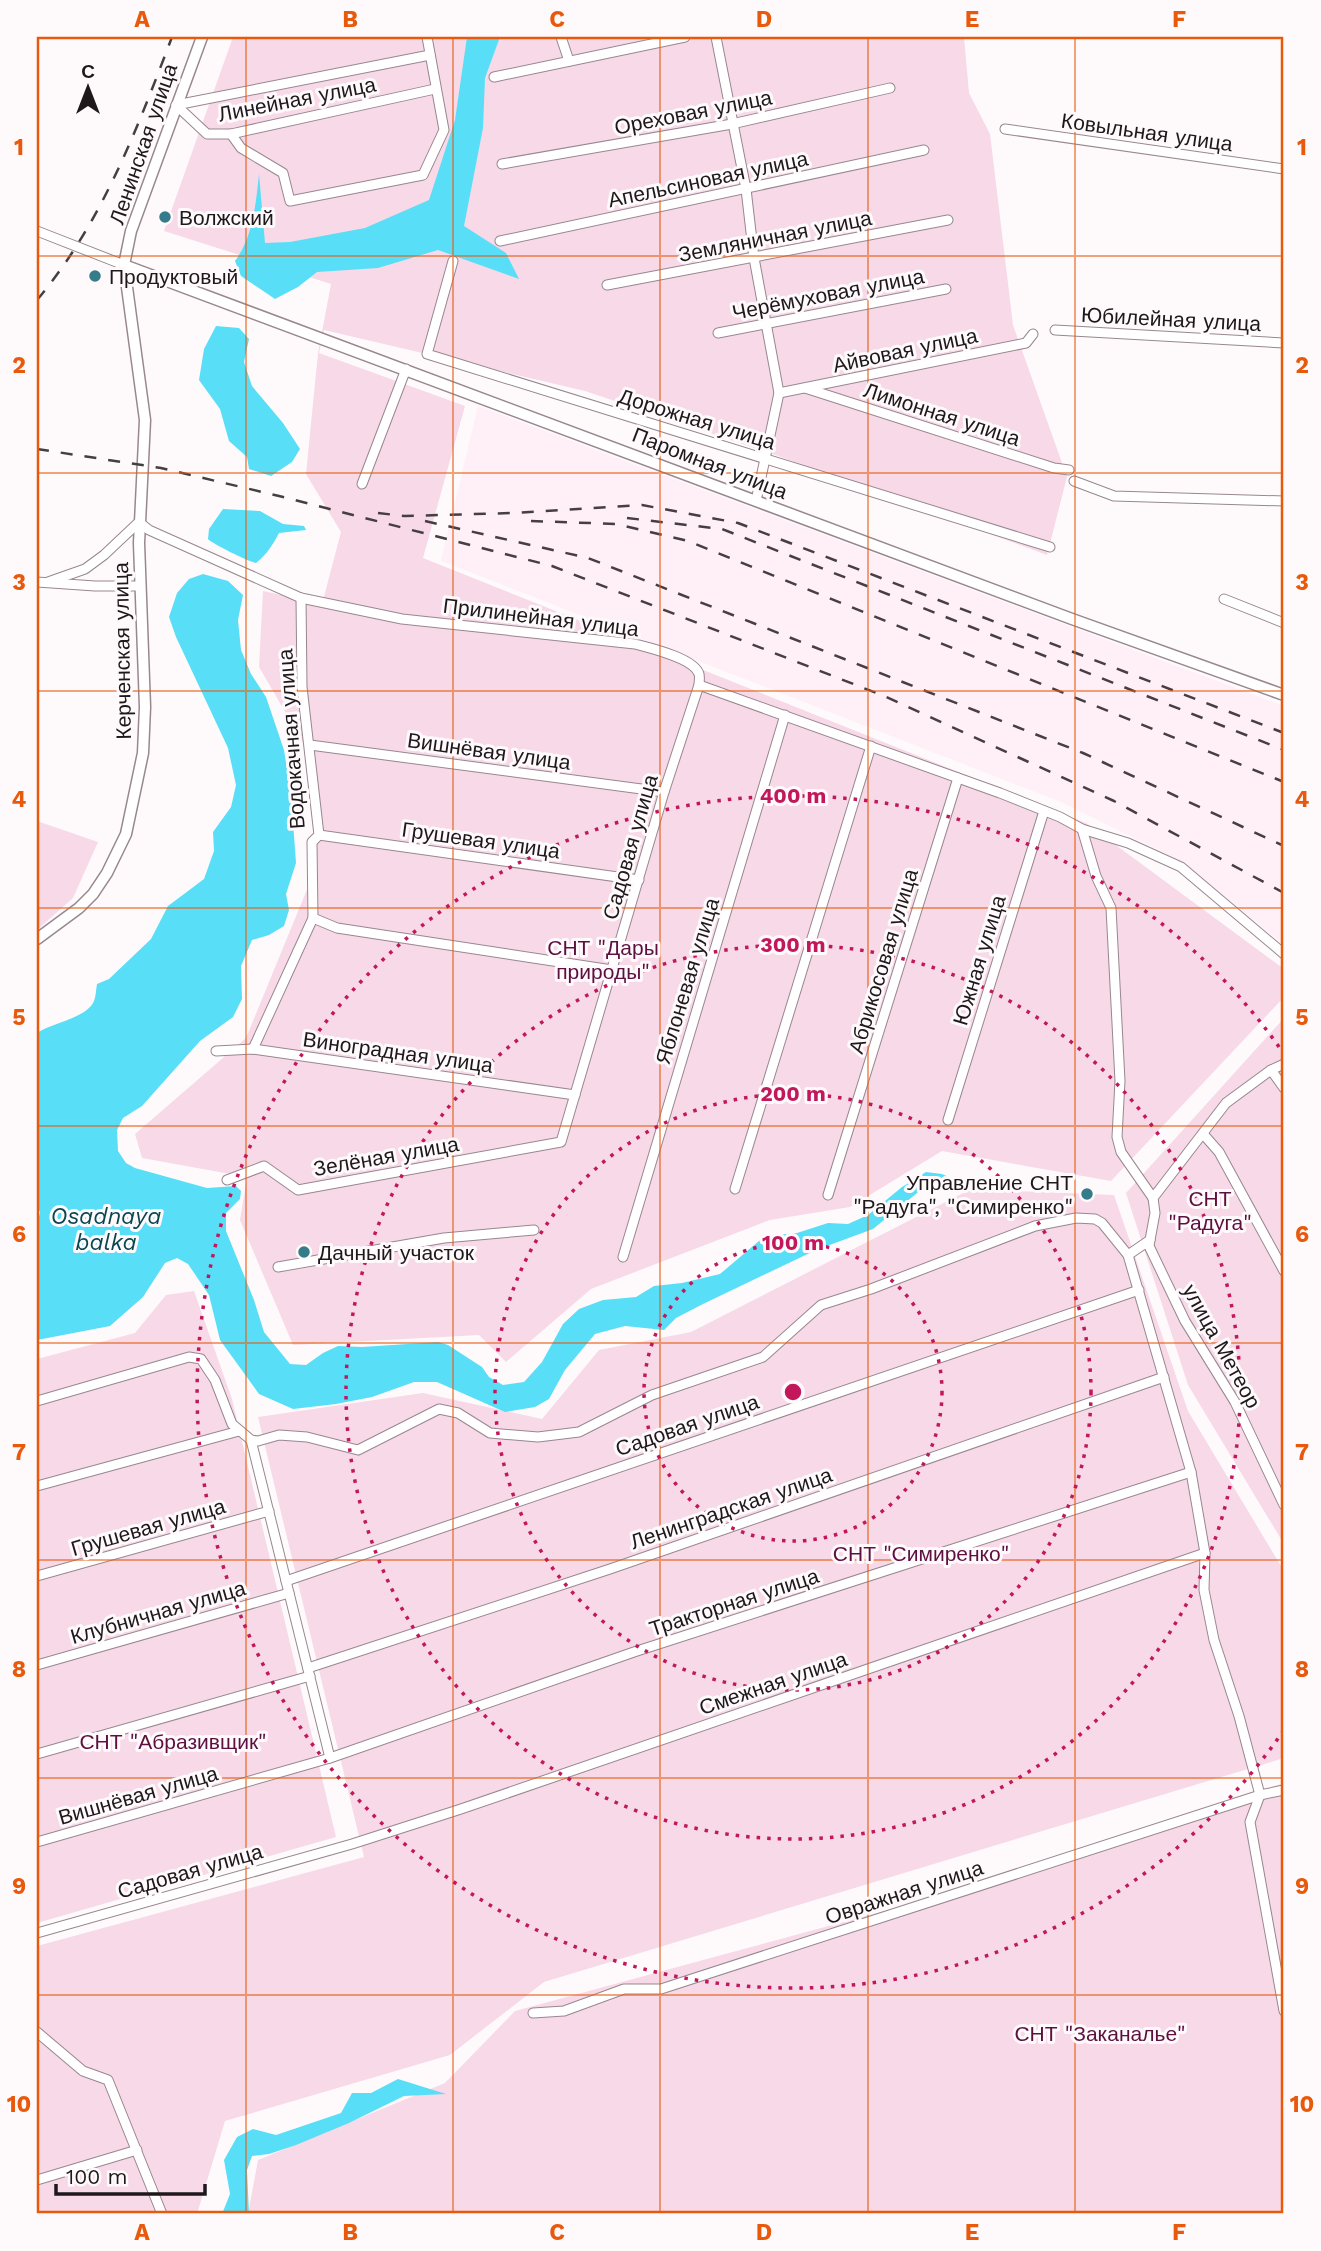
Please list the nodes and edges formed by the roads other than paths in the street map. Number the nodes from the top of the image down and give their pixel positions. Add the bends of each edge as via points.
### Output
1 (202, 37) edge
2 (427, 37) edge
3 (561, 37) edge
4 (685, 37) edge
5 (716, 37) edge
6 (430, 55) junction
7 (569, 61) junction
8 (494, 77) dead end
9 (890, 88) dead end
10 (435, 89) junction
11 (176, 105) junction
12 (732, 124) junction
13 (1005, 129) dead end
14 (230, 134) junction
15 (923, 150) dead end
16 (502, 164) dead end
17 (1284, 169) edge
18 (746, 189) junction
19 (948, 220) dead end
20 (37, 231) edge
21 (500, 241) dead end
22 (754, 258) junction
23 (453, 261) dead end
24 (124, 265) junction
25 (607, 285) dead end
26 (946, 289) dead end
27 (767, 324) junction
28 (1055, 330) dead end
29 (718, 333) dead end
30 (1032, 334) dead end
31 (1284, 343) edge
32 (406, 369) junction
33 (805, 388) junction
34 (779, 393) junction
35 (765, 458) junction
36 (1069, 470) dead end
37 (1074, 481) dead end
38 (362, 484) dead end
39 (756, 501) junction
40 (1284, 501) edge
41 (140, 502) joint
42 (139, 522) junction
43 (1050, 547) dead end
44 (37, 582) edge
45 (48, 582) junction
46 (139, 586) junction
47 (301, 598) junction
48 (1224, 599) dead end
49 (1284, 623) edge
50 (699, 685) junction
51 (1284, 695) edge
52 (785, 715) junction
53 (310, 745) junction
54 (871, 746) junction
55 (958, 778) junction
56 (664, 792) junction
57 (1044, 811) junction
58 (1082, 829) junction
59 (319, 835) junction
60 (639, 880) junction
61 (313, 918) junction
62 (37, 939) edge
63 (1284, 954) edge
64 (612, 970) junction
65 (253, 1049) junction
66 (216, 1051) dead end
67 (1284, 1064) edge
68 (1271, 1070) junction
69 (1284, 1088) edge
70 (575, 1095) junction
71 (948, 1120) dead end
72 (1203, 1135) junction
73 (561, 1142) joint
74 (227, 1180) dead end
75 (735, 1189) dead end
76 (828, 1195) dead end
77 (1153, 1198) junction
78 (534, 1230) dead end
79 (1150, 1240) junction
80 (1128, 1255) junction
81 (623, 1257) dead end
82 (278, 1267) dead end
83 (1284, 1270) edge
84 (1139, 1290) junction
85 (1164, 1377) junction
86 (37, 1401) edge
87 (239, 1431) junction
88 (251, 1440) junction
89 (1191, 1472) junction
90 (37, 1486) edge
91 (1284, 1505) edge
92 (269, 1511) junction
93 (1205, 1553) junction
94 (37, 1576) edge
95 (286, 1581) junction
96 (289, 1593) junction
97 (37, 1665) edge
98 (309, 1672) junction
99 (37, 1754) edge
100 (330, 1758) junction
101 (1284, 1790) edge
102 (1259, 1795) junction
103 (37, 1842) edge
104 (352, 1844) joint
105 (37, 1933) edge
106 (1284, 2011) edge
107 (533, 2013) dead end
108 (37, 2032) edge
109 (137, 2150) junction
110 (37, 2180) edge
111 (162, 2214) edge

1 - 11 street, Ленинская улица
2 - 6 street
3 - 7 street
4 - 7 street
5 - 12 street
6 - 10 street
6 - 11 street
7 - 8 street
9 - 12 street, Ореховая улица
10 - 14 street, Линейная улица
10 - 14 street via 444,130 423,175 290,201 283,173 241,148
11 - 14 street, Линейная улица via 207,134
11 - 24 street, Ленинская улица via 131,231
12 - 16 street, Ореховая улица
12 - 18 street
13 - 17 street, Ковыльная улица
15 - 18 street, Апельсиновая улица
18 - 21 street, Апельсиновая улица
18 - 22 street
19 - 22 street, Земляничная улица
20 - 24 street
22 - 25 street, Земляничная улица
22 - 27 street
23 - 35 street, Дорожная улица via 427,354
24 - 32 street, Паромная улица
24 - 41 street, Ленинская улица via 145,420
26 - 27 street, Черёмуховая улица
27 - 29 street, Черёмуховая улица
27 - 34 street
28 - 31 street, Юбилейная улица
30 - 33 street, Айвовая улица via 1026,343
32 - 38 street
32 - 39 street, Паромная улица
33 - 34 street, Айвовая улица
33 - 36 street, Лимонная улица
34 - 35 street
35 - 39 street
35 - 43 street, Дорожная улица
37 - 40 street via 1114,496
39 - 51 street, Паромная улица
41 - 42 street, Керченская улица
42 - 45 street via 85,569
42 - 46 street, Керченская улица
42 - 47 street, Прилинейная улица
44 - 45 street
45 - 46 street
46 - 62 street, Керченская улица via 143,753 122,847 93,894
47 - 50 street, Прилинейная улица via 402,619 635,644 694,666
47 - 53 street, Водокачная улица via 302,687
48 - 49 street
50 - 52 street
50 - 56 street, Садовая улица
52 - 54 street
52 - 81 street, Яблоневая улица
53 - 56 street, Вишнёвая улица
53 - 59 street, Водокачная улица
54 - 55 street
54 - 75 street
55 - 57 street
55 - 76 street, Абрикосовая улица
56 - 60 street, Садовая улица
57 - 58 street
57 - 71 street, Южная улица
58 - 63 street via 1181,867
58 - 77 street via 1111,908 1120,1081 1117,1137 1121,1152
59 - 60 street, Грушевая улица
59 - 61 street, Водокачная улица via 312,842
60 - 64 street, Садовая улица
61 - 64 street via 337,928
61 - 65 street, Водокачная улица
64 - 70 street, Садовая улица
65 - 66 street, Виноградная улица
65 - 70 street, Виноградная улица
67 - 68 street
68 - 69 street
68 - 72 street via 1226,1103
70 - 73 street, Садовая улица
72 - 77 street
72 - 83 street via 1219,1152
73 - 74 street, Зелёная улица via 298,1190 264,1166
77 - 79 street
78 - 82 street via 444,1238
79 - 80 street
79 - 91 street, улица Метеор via 1149,1247 1185,1321 1235,1402
80 - 84 street
80 - 88 street via 1095,1219 1035,1226 821,1304 763,1357 652,1395 579,1432 538,1437 490,1433 458,1413 439,1409 358,1450 307,1437
84 - 85 street
84 - 95 street, Садовая улица
85 - 89 street
85 - 98 street, Ленинградская улица
86 - 87 street via 190,1357 201,1359 215,1380
87 - 88 street
87 - 90 street
88 - 92 street
89 - 93 street
89 - 100 street, Тракторная улица via 634,1652
92 - 94 street, Грушевая улица
92 - 95 street
93 - 102 street via 1204,1590 1214,1640
93 - 104 street, Смежная улица
95 - 96 street
96 - 97 street, Клубничная улица
96 - 98 street
98 - 99 street
98 - 100 street
100 - 103 street, Вишнёвая улица
101 - 102 street, Овражная улица
102 - 106 street via 1250,1822
102 - 107 street, Овражная улица via 661,1989 624,1989 564,2011
104 - 105 street, Садовая улица
108 - 109 street via 83,2071 108,2080
109 - 110 street
109 - 111 street

